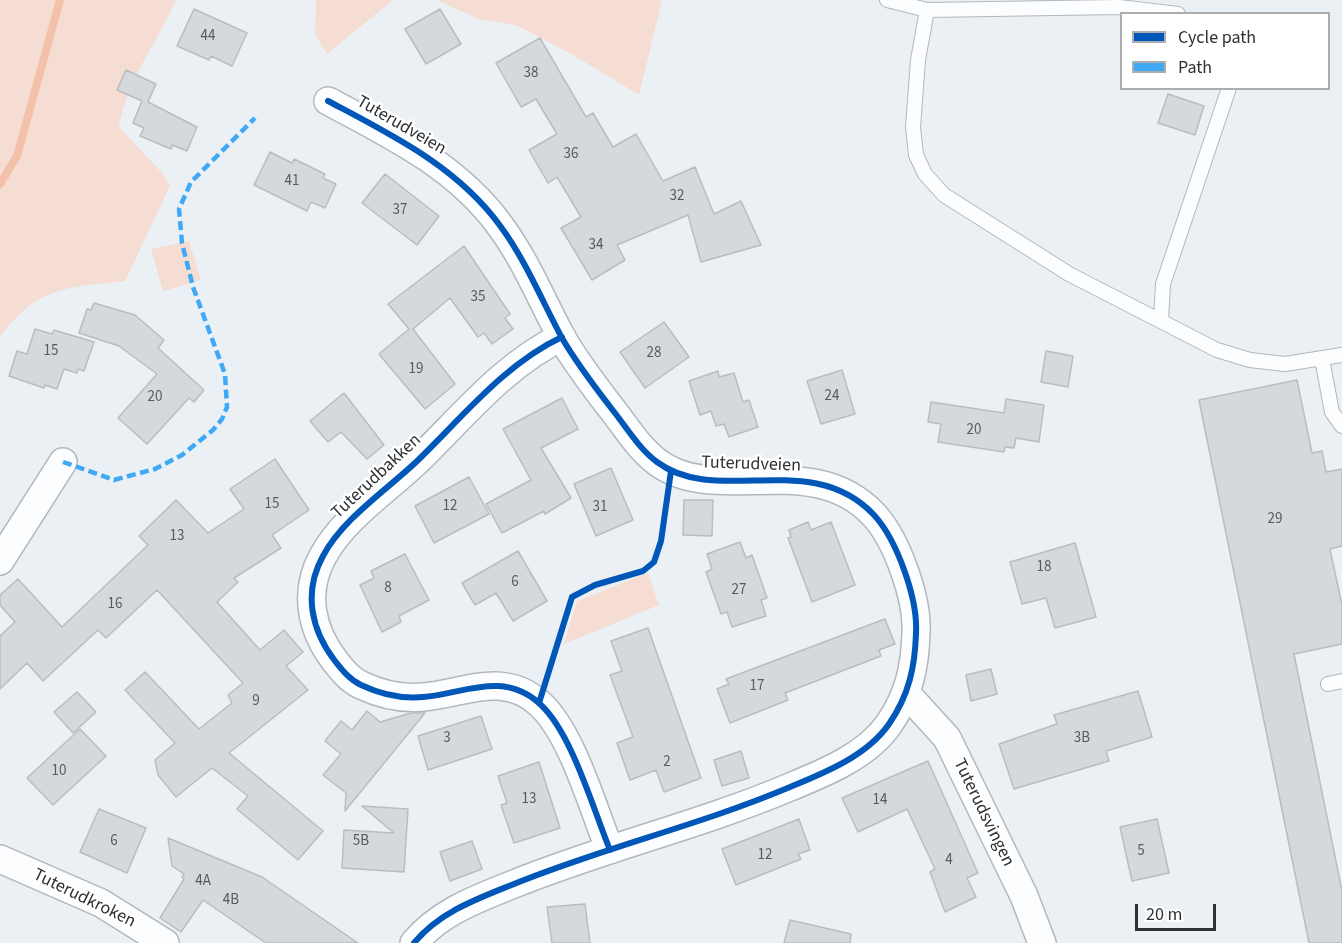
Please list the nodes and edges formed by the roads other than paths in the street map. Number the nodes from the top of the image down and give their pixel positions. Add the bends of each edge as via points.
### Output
1 (887, 0) edge
2 (927, 9) junction
3 (1161, 12) edge
4 (1228, 90) edge
5 (328, 101) dead end
6 (1161, 321) junction
7 (562, 337) junction
8 (1342, 355) edge
9 (1322, 359) junction
10 (1342, 426) edge
11 (63, 462) dead end
12 (0, 561) edge
13 (907, 694) junction
14 (610, 850) junction
15 (0, 859) edge
16 (165, 943) edge
17 (414, 943) edge
18 (1042, 943) edge

1 - 2 lane
2 - 3 lane via 1119,7
2 - 6 lane via 913,127 916,155 925,174 944,195 981,220 1069,274
4 - 6 lane via 1163,284
5 - 7 street, Tuterudveien via 440,165 470,194 517,250
6 - 9 lane via 1217,350 1250,360 1285,364
7 - 13 street, Tuterudveien via 639,445 671,471 695,479 827,486 848,494 874,515 898,553 916,623
7 - 14 street, Tuterudbakken via 503,377 345,525 322,556 310,597 313,621 325,647 350,679 362,686 392,696 423,698 471,687 498,686 523,693 539,703 555,721 574,758
8 - 9 lane
9 - 10 lane via 1332,412
11 - 12 street
13 - 14 street, Tuterudveien via 887,727 861,751 832,768 753,803
13 - 18 street, Tuterudsvingen via 947,738 1024,896
14 - 17 street, Tuterudveien via 472,901 438,919
15 - 16 street, Tuterudkroken via 101,903

